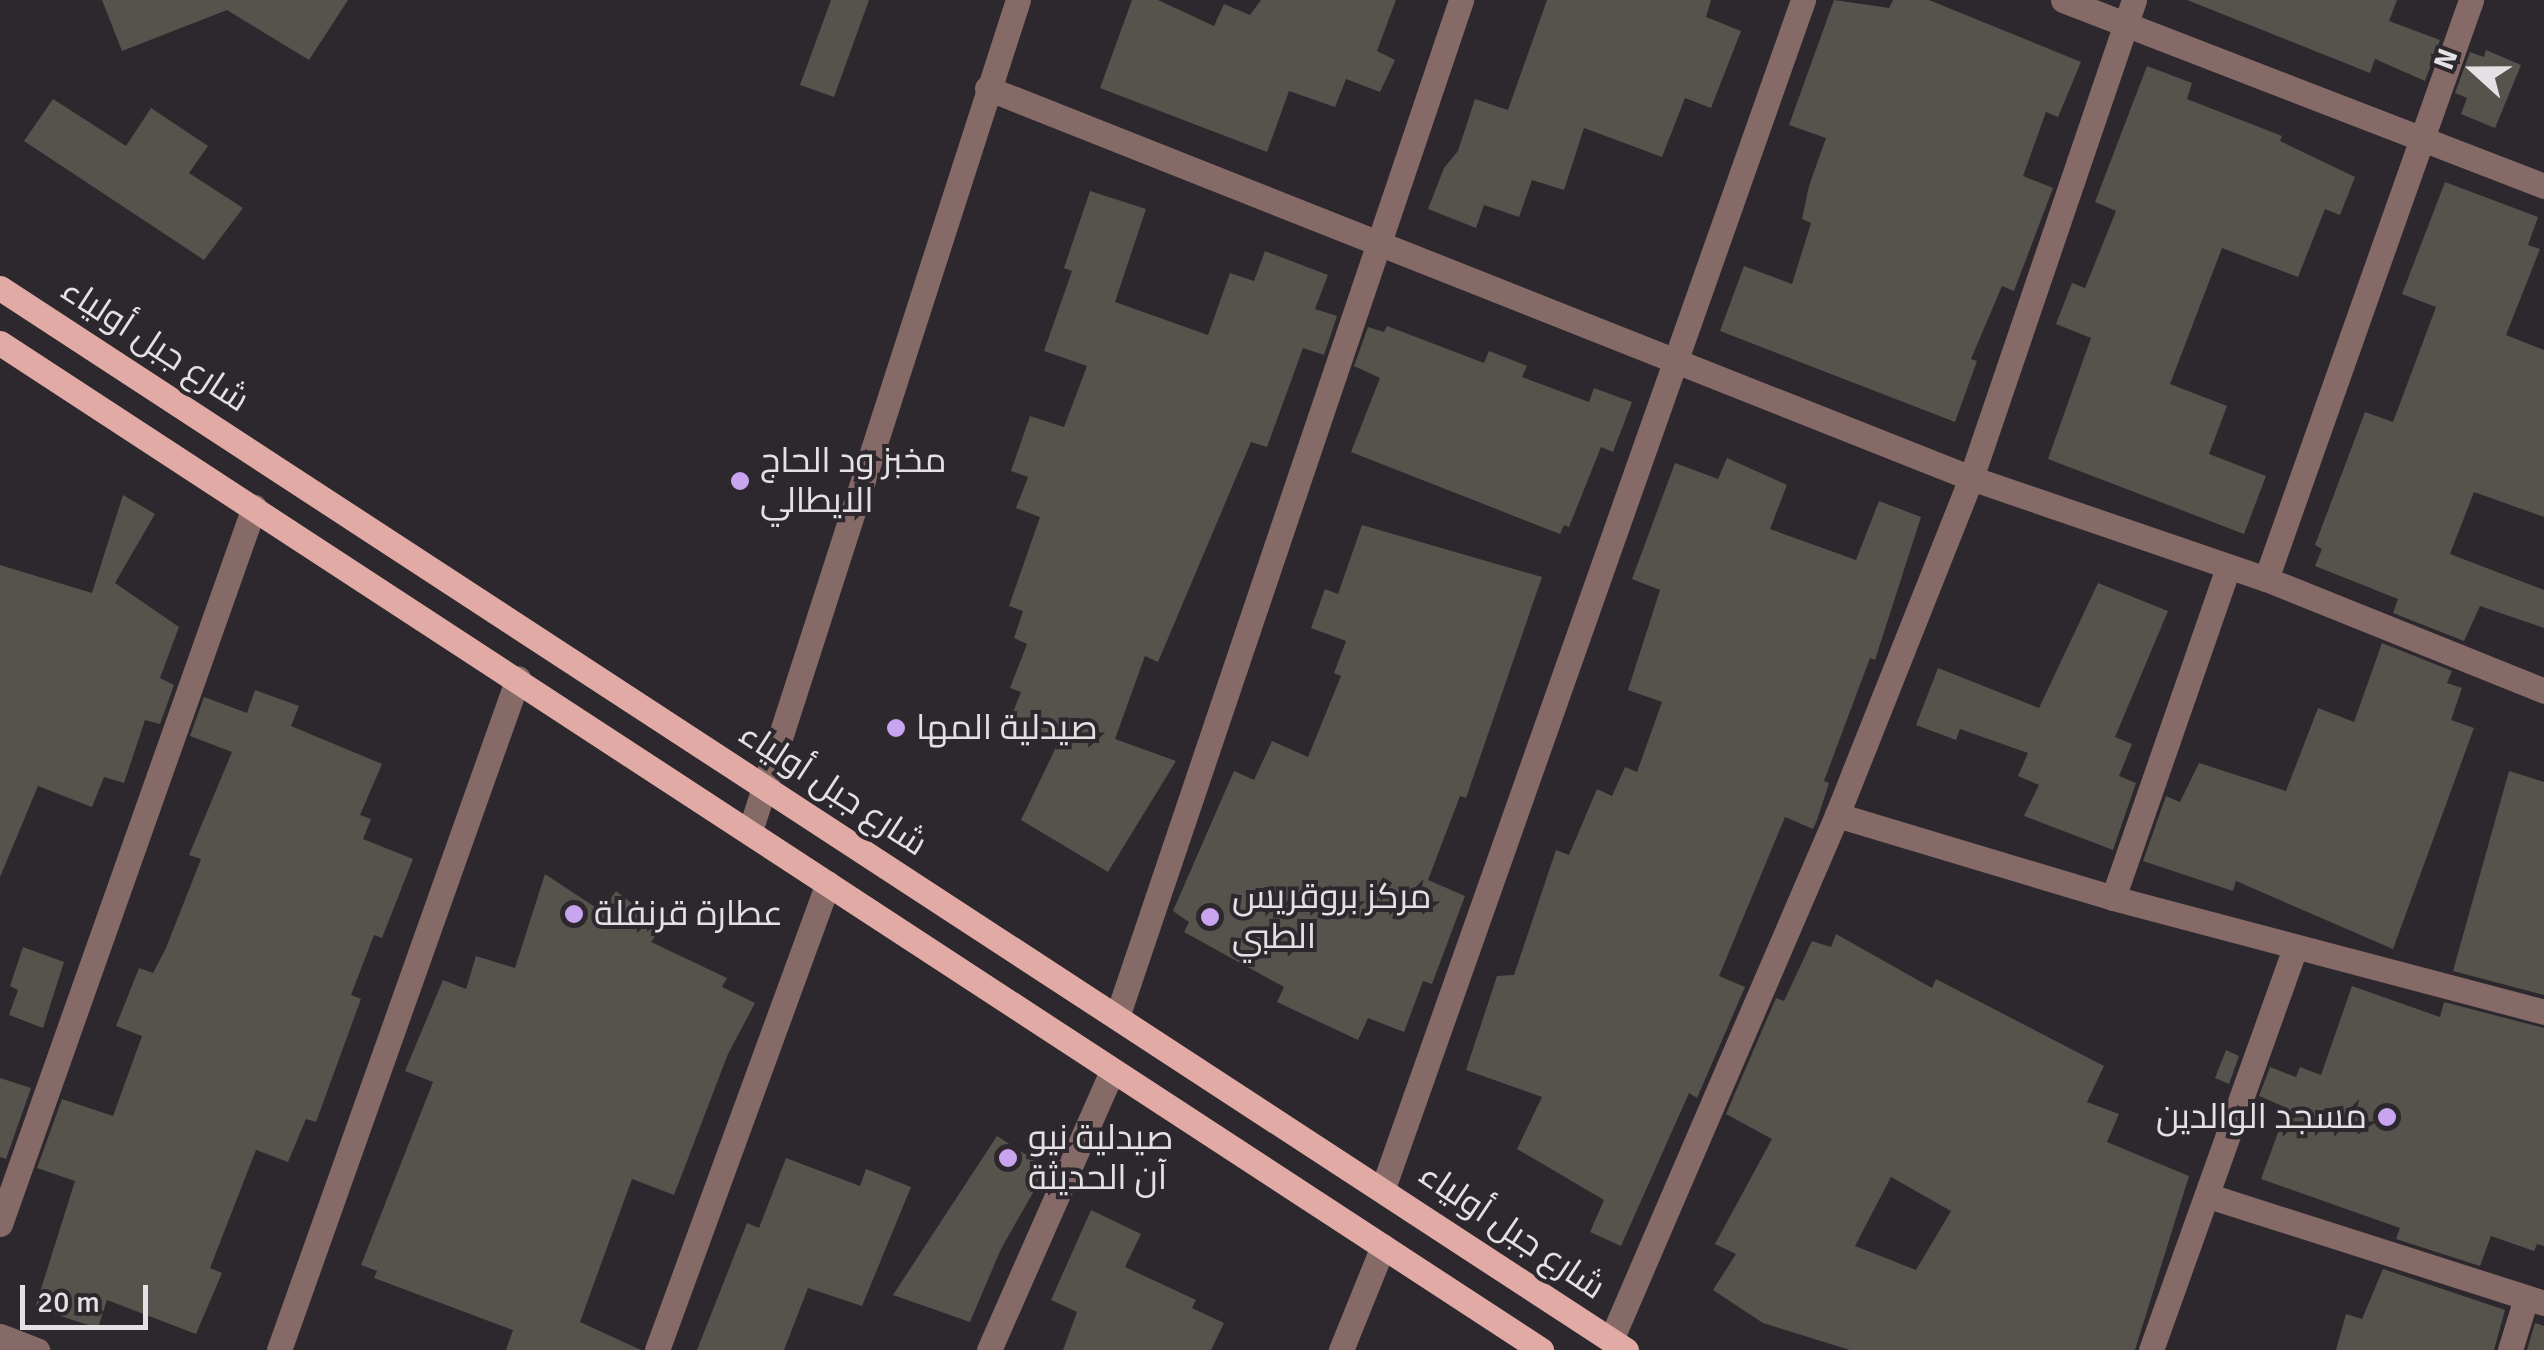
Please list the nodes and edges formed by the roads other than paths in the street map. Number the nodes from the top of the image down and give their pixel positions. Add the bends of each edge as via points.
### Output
1 (1018, 0) edge
2 (1461, 0) edge
3 (1804, 0) edge
4 (2063, 0) edge
5 (2134, 0) edge
6 (2471, 0) edge
7 (2125, 26) junction
8 (987, 88) junction
9 (2422, 136) junction
10 (2544, 186) edge
11 (1383, 240) junction
12 (0, 288) edge
13 (0, 343) edge
14 (1673, 363) junction
15 (1971, 478) junction
16 (254, 507) junction
17 (2228, 567) junction
18 (2266, 579) junction
19 (518, 678) junction
20 (2544, 691) edge
21 (764, 787) junction
22 (1837, 815) junction
23 (750, 831) junction
24 (828, 883) junction
25 (2113, 898) junction
26 (2296, 948) junction
27 (2544, 1012) edge
28 (1117, 1017) junction
29 (1112, 1071) junction
30 (1384, 1188) junction
31 (2208, 1196) junction
32 (0, 1224) edge
33 (1383, 1246) junction
34 (2535, 1301) edge
35 (0, 1336) edge
36 (1618, 1345) edge
37 (37, 1350) edge
38 (279, 1350) edge
39 (657, 1350) edge
40 (989, 1350) edge
41 (1341, 1350) edge
42 (1540, 1350) edge
43 (2151, 1350) edge
44 (2510, 1350) edge

1 - 8 street
2 - 11 street
3 - 14 street
4 - 7 street
5 - 7 street
6 - 9 street
7 - 9 street
7 - 15 street
8 - 11 street
8 - 21 street
9 - 10 street
9 - 18 street
11 - 14 street
11 - 28 street
12 - 21 main road, شارع جبل أولياء
13 - 16 main road
14 - 15 street
14 - 30 street
15 - 17 street
15 - 22 street
16 - 19 main road
16 - 32 street
17 - 18 street
17 - 25 street
18 - 20 street
19 - 23 main road
19 - 38 street
21 - 23 street
21 - 28 main road, شارع جبل أولياء
22 - 25 street
22 - 36 street
23 - 24 main road
24 - 29 main road
24 - 39 street
25 - 26 street
26 - 27 street
26 - 31 street
28 - 30 main road, شارع جبل أولياء
29 - 33 main road
29 - 40 street
30 - 36 main road, شارع جبل أولياء
31 - 34 street
31 - 43 street
33 - 41 street
33 - 42 main road
34 - 44 street
35 - 37 street

